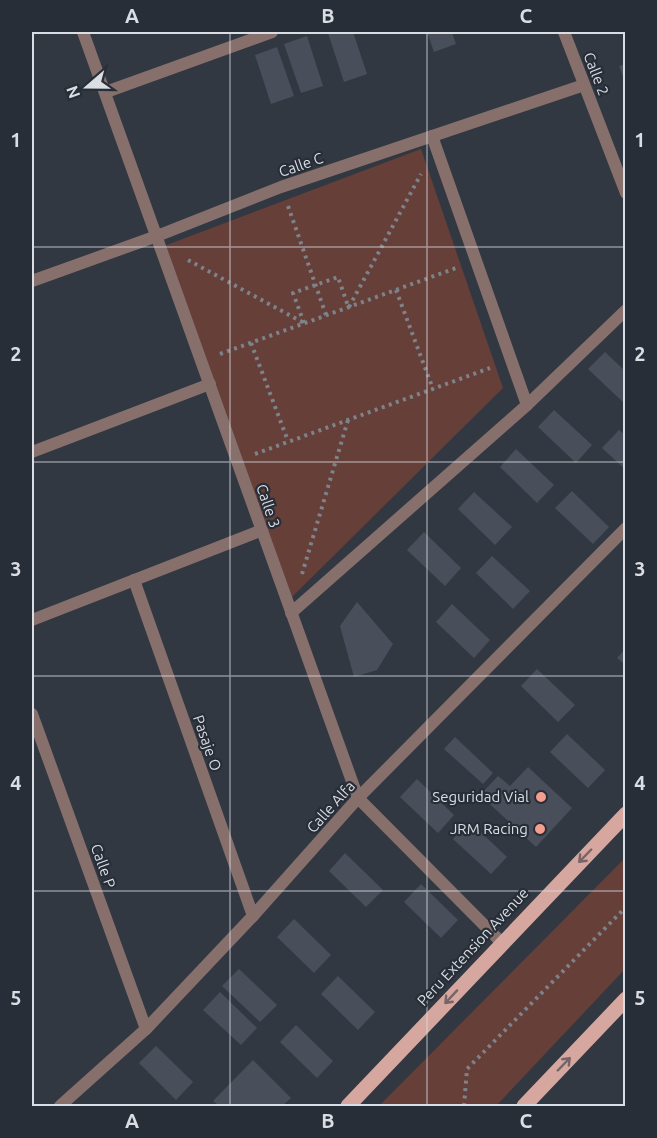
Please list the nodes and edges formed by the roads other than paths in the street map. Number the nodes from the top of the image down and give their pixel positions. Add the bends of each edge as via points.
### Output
1 (83, 32) edge
2 (272, 32) edge
3 (564, 32) edge
4 (584, 85) junction
5 (106, 92) junction
6 (432, 136) junction
7 (626, 193) edge
8 (157, 236) junction
9 (32, 281) edge
10 (626, 310) edge
11 (210, 384) junction
12 (527, 405) junction
13 (32, 452) edge
14 (626, 528) edge
15 (260, 531) junction
16 (134, 580) junction
17 (291, 613) junction
18 (32, 620) edge
19 (32, 714) edge
20 (358, 798) junction
21 (626, 814) edge
22 (253, 916) junction
23 (502, 943) junction
24 (626, 999) edge
25 (146, 1029) junction
26 (60, 1107) edge
27 (348, 1107) edge
28 (524, 1107) edge

1 - 5 street, Calle 3
2 - 5 street
3 - 4 street, Calle 2
4 - 6 street, Calle C
4 - 7 street, Calle 2
5 - 8 street, Calle 3
6 - 8 street, Calle C
6 - 12 street
8 - 9 street, Calle C
8 - 11 street, Calle 3
10 - 12 street
11 - 13 street
11 - 15 street, Calle 3
12 - 17 street
14 - 20 street, Calle Alfa
15 - 16 street
15 - 17 street, Calle 3
16 - 18 street
16 - 22 street, Pasaje O
17 - 20 street, Calle 3
19 - 25 street, Calle P
20 - 22 street, Calle Alfa
20 - 23 street, Calle 3
21 -> 23 main road, Peru Extension Avenue
22 - 25 street, Calle Alfa
23 -> 27 main road, Peru Extension Avenue
28 -> 24 main road
25 - 26 street, Calle Alfa

